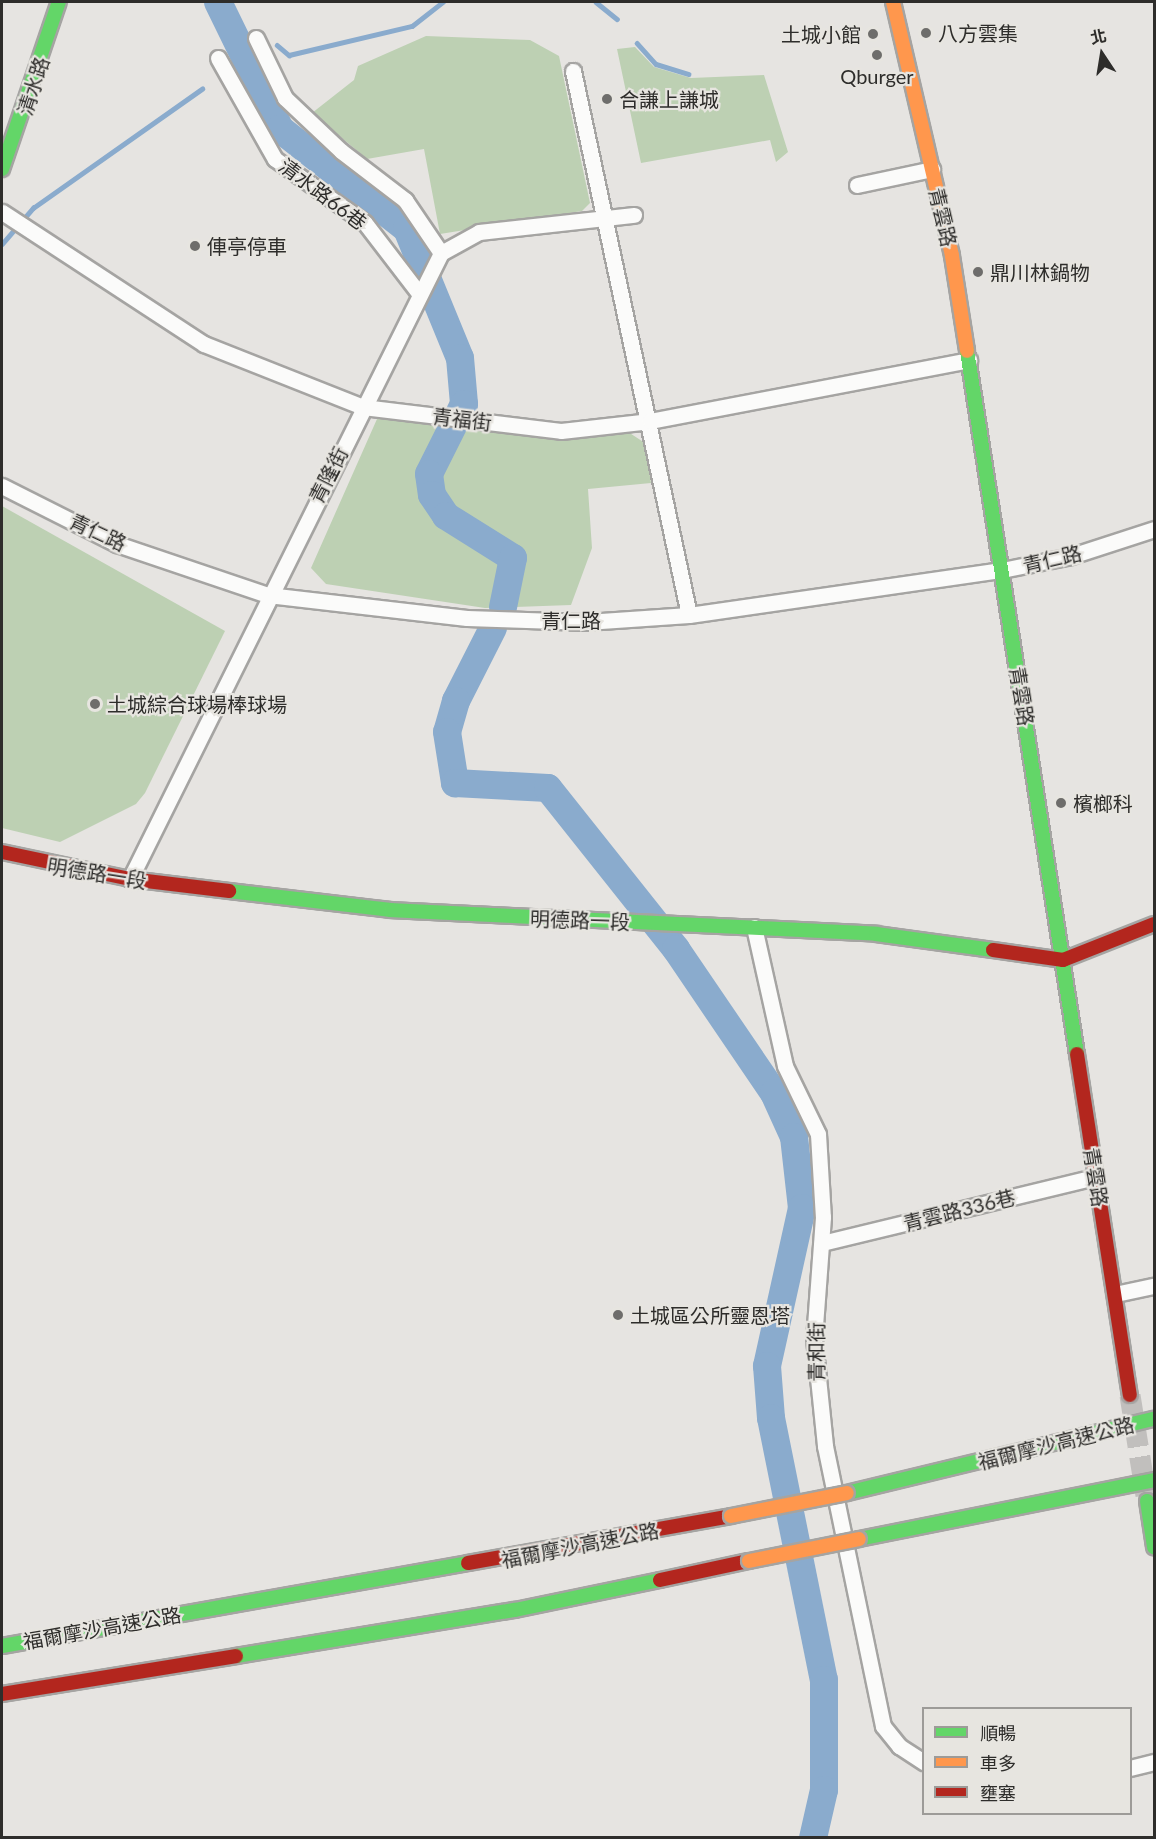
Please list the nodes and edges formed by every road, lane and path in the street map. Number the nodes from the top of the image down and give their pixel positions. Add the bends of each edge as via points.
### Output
1 (59, 2) edge
2 (893, 2) edge
3 (256, 38) dead end
4 (218, 58) dead end
5 (573, 71) dead end
6 (2, 169) edge
7 (932, 170) junction
8 (857, 185) dead end
9 (2, 212) edge
10 (634, 215) dead end
11 (606, 219) junction
12 (441, 254) junction
13 (419, 291) junction
14 (969, 360) junction
15 (363, 407) junction
16 (650, 421) junction
17 (2, 486) edge
18 (1155, 529) edge
19 (1002, 570) junction
20 (268, 595) junction
21 (689, 615) junction
22 (2, 852) edge
23 (130, 879) junction
24 (1155, 924) edge
25 (754, 927) junction
26 (1063, 960) junction
27 (1095, 1177) junction
28 (822, 1243) junction
29 (1155, 1286) edge
30 (1115, 1293) junction
31 (1130, 1395) tunnel mouth
32 (1155, 1419) edge
33 (1155, 1480) edge
34 (1147, 1501) tunnel mouth
35 (1155, 1547) edge
36 (2, 1646) edge
37 (2, 1694) edge
38 (922, 1761) edge
39 (1155, 1762) edge
40 (1132, 1768) edge

1 - 6 main road, 清水路
2 - 7 main road, 青雲路
3 - 12 street via 285,98 340,151 405,200
4 - 13 street, 清水路66巷 via 275,159 365,224
5 - 11 street
7 - 8 street
7 - 14 main road, 青雲路
9 - 15 street, 青福街 via 204,344
10 - 11 street
11 - 12 street via 479,232
11 - 16 street
12 - 13 street, 青隆街
13 - 15 street, 青隆街
14 - 16 street, 青福街
14 - 19 main road, 青雲路
15 - 16 street, 青福街 via 561,431
15 - 20 street, 青隆街
16 - 21 street
17 - 20 street, 青仁路 via 117,544
18 - 19 street, 青仁路 via 1071,556
19 - 21 street, 青仁路
19 - 26 main road, 青雲路
20 - 21 street, 青仁路 via 467,618 586,622
20 - 23 street, 青隆街
22 - 23 main road, 明德路一段
23 - 25 main road, 明德路一段 via 391,910
24 - 26 main road, 明德路一段
25 - 26 main road, 明德路一段 via 876,934
25 - 28 street, 青和街 via 785,1066 818,1134
26 - 27 main road, 青雲路
27 - 28 street, 青雲路336巷
27 - 30 main road, 青雲路
28 - 38 street, 青和街 via 814,1339 825,1446 883,1726 899,1746
29 - 30 street
30 - 31 main road, 青雲路
32 - 36 main road, 福爾摩沙高速公路, bridge via 848,1493
33 - 37 main road, bridge via 515,1610
34 - 35 main road
39 - 40 street

